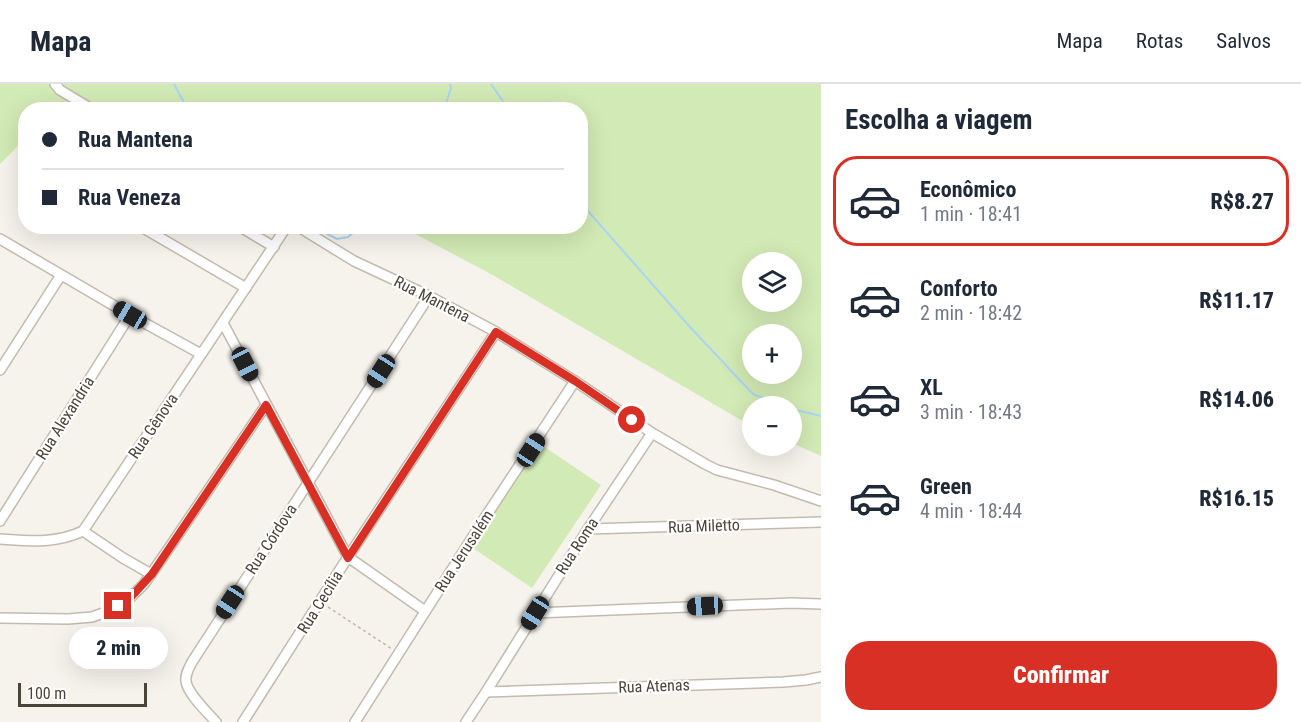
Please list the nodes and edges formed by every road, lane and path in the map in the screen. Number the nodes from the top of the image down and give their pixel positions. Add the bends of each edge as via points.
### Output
1 (55, 84) edge
2 (80, 102) edge
3 (154, 234) edge
4 (252, 234) edge
5 (282, 234) edge
6 (310, 234) edge
7 (0, 239) edge
8 (274, 247) junction
9 (61, 275) junction
10 (246, 288) junction
11 (429, 297) junction
12 (130, 315) junction
13 (224, 323) junction
14 (496, 332) junction
15 (201, 354) junction
16 (0, 370) edge
17 (575, 381) junction
18 (266, 405) junction
19 (652, 433) junction
20 (308, 482) junction
21 (821, 501) edge
22 (0, 521) edge
23 (821, 522) edge
24 (588, 529) junction
25 (83, 531) junction
26 (0, 538) edge
27 (348, 558) junction
28 (152, 574) junction
29 (320, 602) junction
30 (821, 604) edge
31 (425, 611) junction
32 (535, 613) junction
33 (0, 618) edge
34 (399, 653) junction
35 (821, 677) edge
36 (486, 692) junction
37 (216, 722) edge
38 (243, 722) edge
39 (356, 722) edge
40 (466, 722) edge

1 - 2 street
3 - 10 street
4 - 8 street
5 - 8 street, Rua Gênova
6 - 11 street, Rua Mantena via 354,261
7 - 9 street
8 - 10 street, Rua Gênova
9 - 12 street
9 - 16 street
10 - 13 street, Rua Gênova
11 - 14 street, Rua Mantena
11 - 20 street, Rua Córdova
12 - 15 street
12 - 22 street, Rua Alexandria
13 - 15 street, Rua Gênova
13 - 18 street
14 - 17 street, Rua Mantena
14 - 27 street, Rua Cecília
15 - 25 street, Rua Gênova
17 - 19 street, Rua Mantena
17 - 31 street, Rua Jerusalém
18 - 20 street
18 - 28 street
19 - 21 street, Rua Mantena via 717,470
19 - 24 street, Rua Roma
20 - 27 street
20 - 37 street, Rua Córdova via 187,671 185,678 190,691
23 - 24 street, Rua Miletto
24 - 32 street, Rua Roma
25 - 26 street via 55,540
25 - 28 street
27 - 29 street, Rua Cecília
27 - 31 street
28 - 33 street via 131,597 92,616
29 - 34 path
29 - 38 street, Rua Cecília
30 - 32 street
31 - 34 street, Rua Jerusalém
32 - 36 street, Rua Roma
34 - 39 street, Rua Jerusalém
35 - 36 street, Rua Atenas via 783,682
36 - 40 street, Rua Roma

